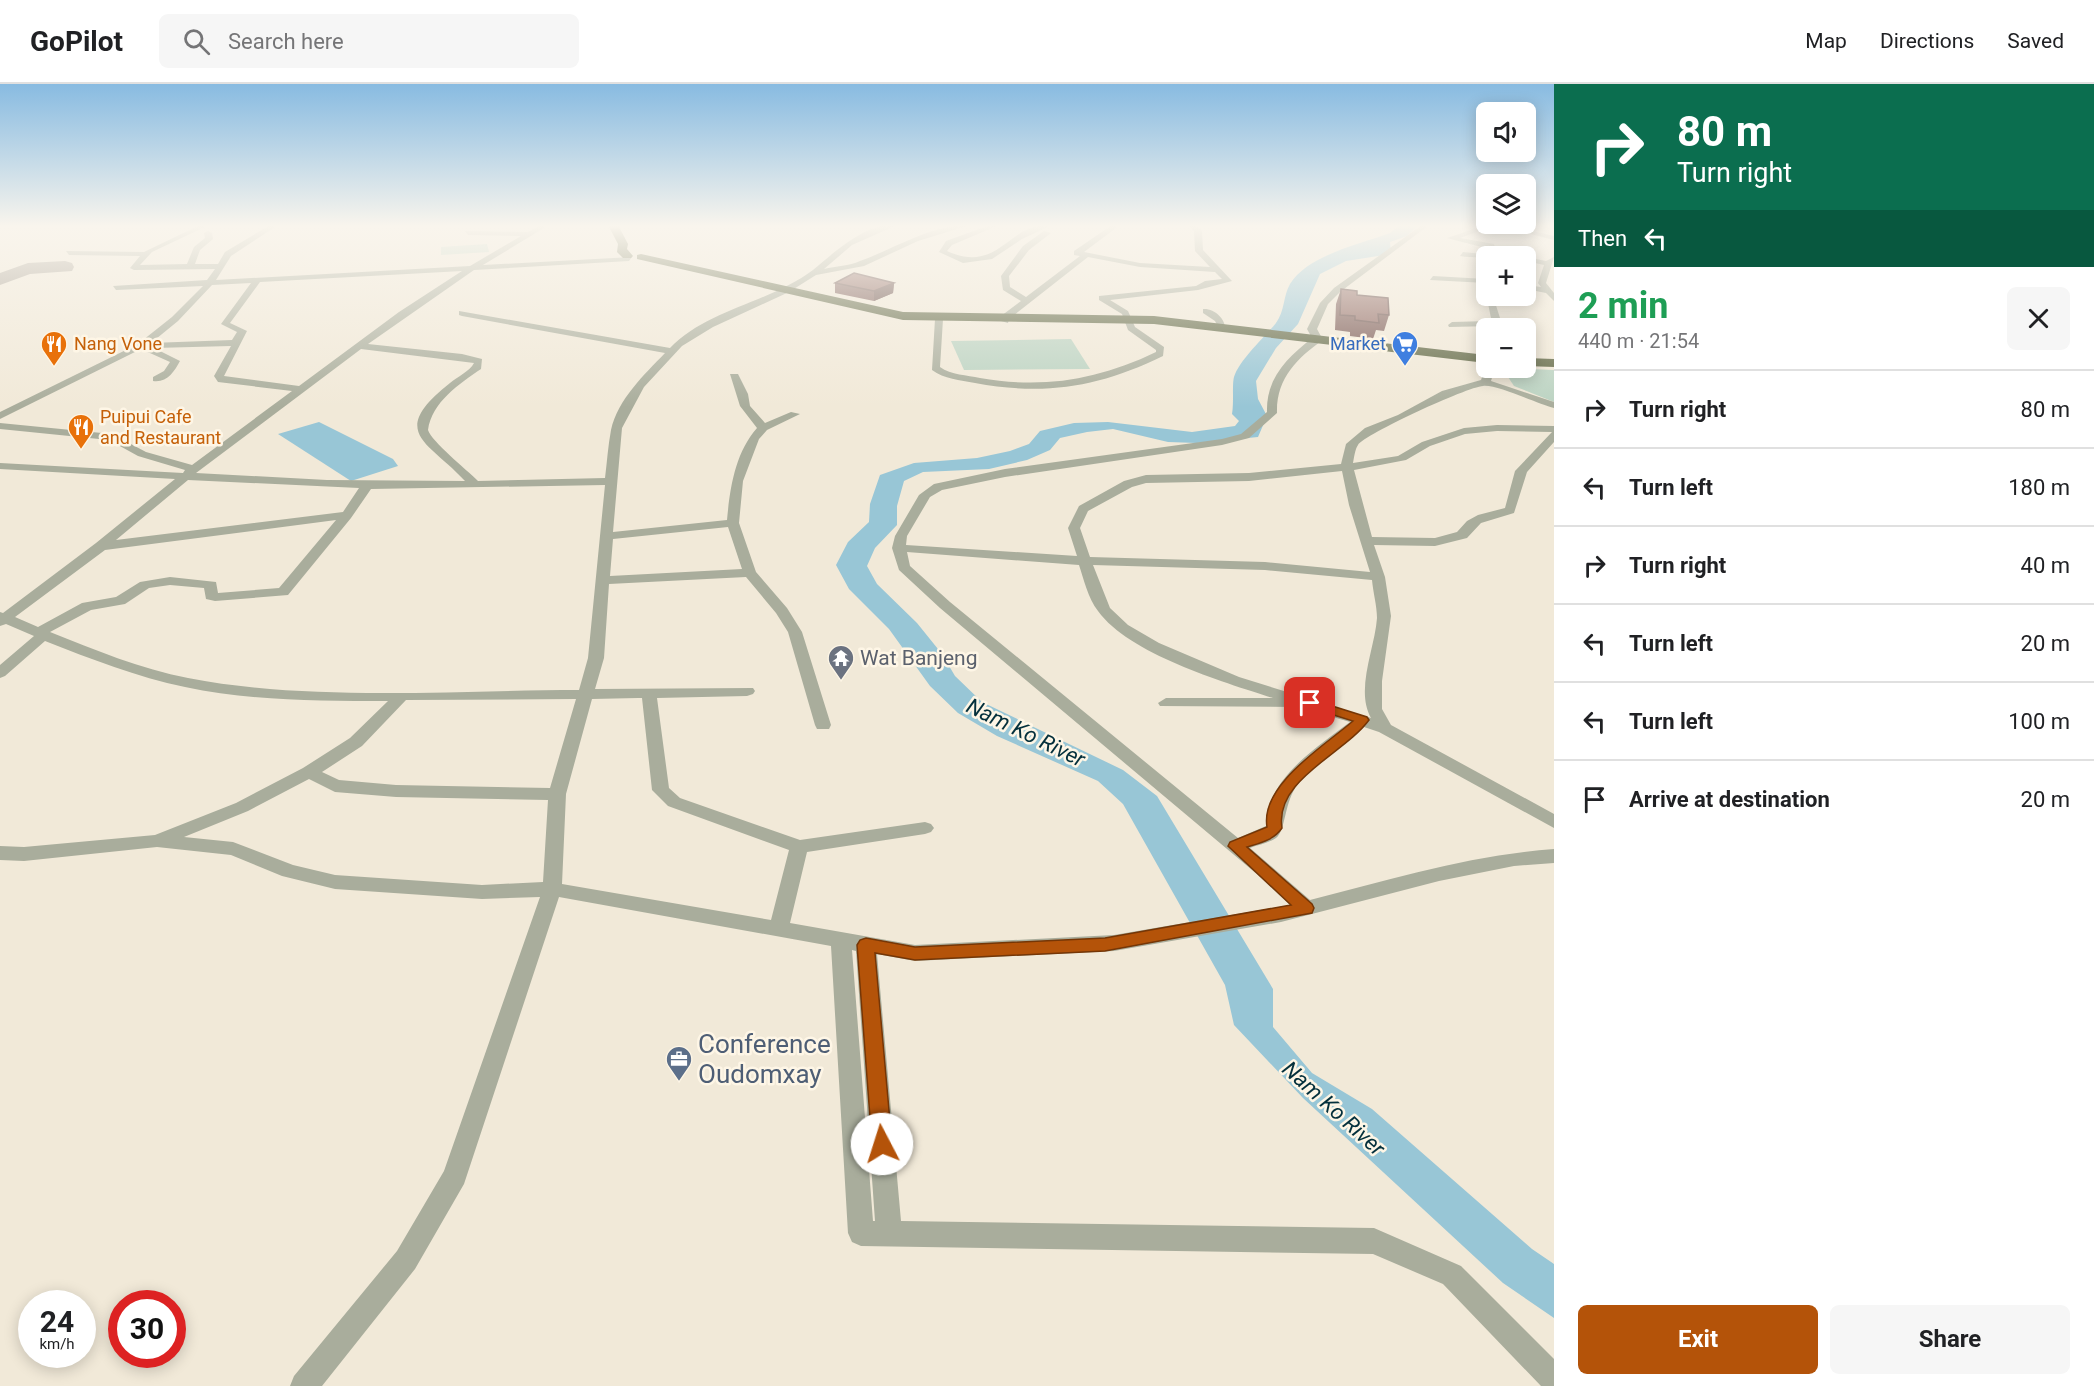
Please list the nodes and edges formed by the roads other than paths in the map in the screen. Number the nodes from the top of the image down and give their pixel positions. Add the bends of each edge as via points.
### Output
1 (119, 286) edge
2 (173, 286) edge
3 (177, 286) junction
4 (181, 286) edge
5 (207, 286) edge
6 (253, 286) edge
7 (446, 286) edge
8 (762, 286) edge
9 (793, 286) edge
10 (1006, 286) edge
11 (1046, 286) edge
12 (1148, 286) edge
13 (1202, 286) edge
14 (1342, 286) edge
15 (1544, 286) edge
16 (1536, 289) edge
17 (784, 291) junction
18 (1547, 291) junction
19 (1153, 293) junction
20 (1554, 298) edge
21 (1026, 301) junction
22 (1492, 306) edge
23 (1206, 310) dead end
24 (462, 313) dead end
25 (939, 320) junction
26 (1004, 320) junction
27 (1131, 320) junction
28 (1452, 326) dead end
29 (1233, 329) junction
30 (1316, 340) junction
31 (235, 344) junction
32 (141, 346) junction
33 (360, 346) junction
34 (672, 351) junction
35 (1476, 358) edge
36 (1536, 362) edge
37 (1554, 363) edge
38 (734, 376) dead end
39 (1486, 378) edge
40 (157, 379) dead end
41 (1485, 382) junction
42 (301, 389) junction
43 (1554, 405) edge
44 (795, 414) dead end
45 (0, 416) edge
46 (0, 426) edge
47 (763, 428) junction
48 (1554, 429) edge
49 (1554, 435) edge
50 (1347, 465) junction
51 (0, 466) edge
52 (194, 469) junction
53 (184, 477) junction
54 (611, 481) junction
55 (474, 484) junction
56 (367, 485) junction
57 (347, 515) junction
58 (733, 523) junction
59 (607, 536) junction
60 (1367, 541) junction
61 (101, 546) junction
62 (899, 548) junction
63 (1086, 561) junction
64 (750, 573) junction
65 (1378, 577) junction
66 (604, 580) junction
67 (2, 619) edge
68 (42, 633) junction
69 (0, 673) edge
70 (747, 691) dead end
71 (585, 694) junction
72 (649, 695) junction
73 (401, 696) junction
74 (1166, 703) dead end
75 (1310, 703) junction
76 (1363, 720) junction
77 (823, 725) dead end
78 (1385, 728) junction
79 (309, 772) junction
80 (557, 794) junction
81 (1554, 822) edge
82 (925, 828) dead end
83 (157, 842) junction
84 (1235, 846) junction
85 (799, 847) junction
86 (0, 853) edge
87 (1554, 856) edge
88 (1515, 859) junction
89 (1554, 863) edge
90 (552, 889) junction
91 (1306, 908) junction
92 (779, 929) junction
93 (841, 940) junction
94 (866, 945) junction
95 (889, 1233) junction
96 (1554, 1379) edge
97 (304, 1386) edge

1 - 3 street via 116,288
2 - 3 street
3 - 4 street
5 - 32 street
6 - 31 street via 225,324 242,330
7 - 33 street
8 - 17 highway
9 - 17 street
10 - 21 street
11 - 21 street
12 - 19 street
13 - 19 street
14 - 30 street via 1324,303 1312,329
15 - 18 street
16 - 18 street
17 - 25 highway via 883,316
17 - 34 street via 710,325
18 - 20 street
19 - 27 street via 1102,298
21 - 26 street
22 - 28 street via 1496,318 1490,324
23 - 29 street
24 - 34 street
25 - 26 highway
25 - 27 street via 935,368 939,373 1031,387 1066,385 1102,376 1160,354 1161,349 1131,328
26 - 27 highway
27 - 29 highway
29 - 30 highway
30 - 35 highway
30 - 62 street via 1275,384 1270,396 1272,413 1245,436 938,486 925,495 900,536
31 - 32 street
31 - 42 street via 219,376 222,380
32 - 40 street via 175,361 168,373
32 - 45 street
33 - 42 street
33 - 55 street via 479,362 478,367 445,391 422,424 426,440
34 - 54 street via 627,405 618,428
36 - 37 highway
38 - 47 street via 745,406
39 - 41 street
41 - 43 street
41 - 50 street via 1446,393 1369,430 1352,444
42 - 52 street
44 - 47 street
46 - 52 street via 112,437 142,454
47 - 58 street via 754,438 737,481
48 - 50 street via 1464,431 1392,461
49 - 60 street via 1521,471 1510,510 1468,523 1462,535 1449,541
50 - 60 street
50 - 63 street via 1249,477 1146,479 1128,484 1083,509 1074,528
51 - 53 street
52 - 53 street
53 - 56 street
53 - 61 street
54 - 55 street
54 - 59 street
55 - 56 street
56 - 57 street
57 - 61 street
57 - 68 street via 280,593 215,597 211,596 211,585 157,582 138,588 120,602 79,609
58 - 59 street
58 - 64 street
59 - 66 street
60 - 65 street
61 - 67 street
62 - 63 street
62 - 84 street via 904,567 945,605
63 - 65 street via 1265,566
63 - 75 street via 1103,609 1132,635 1186,661
64 - 66 street
64 - 77 street via 782,610 795,632
65 - 78 street via 1384,616 1374,709
66 - 71 street via 596,658
67 - 68 street
68 - 69 street
68 - 73 street via 152,674 188,683 268,692
70 - 72 street
71 - 72 street
71 - 73 street
71 - 80 street
72 - 85 street via 661,790 674,802
73 - 79 street via 356,742
74 - 75 street
75 - 76 street
76 - 78 street
76 - 84 street via 1284,787 1273,815 1275,828 1269,834
78 - 81 street
79 - 80 street via 335,786
79 - 83 street via 242,807
80 - 90 street
82 - 85 street
83 - 86 street
83 - 90 street via 233,849 335,882 482,892
84 - 91 street
85 - 92 street
87 - 88 street
88 - 89 street
88 - 91 street
90 - 92 street
90 - 97 street via 455,1176 406,1260
91 - 94 street via 1114,943 915,953
92 - 93 street
93 - 94 street
93 - 95 street via 861,1233
94 - 95 street
95 - 96 street via 1374,1241 1452,1275

